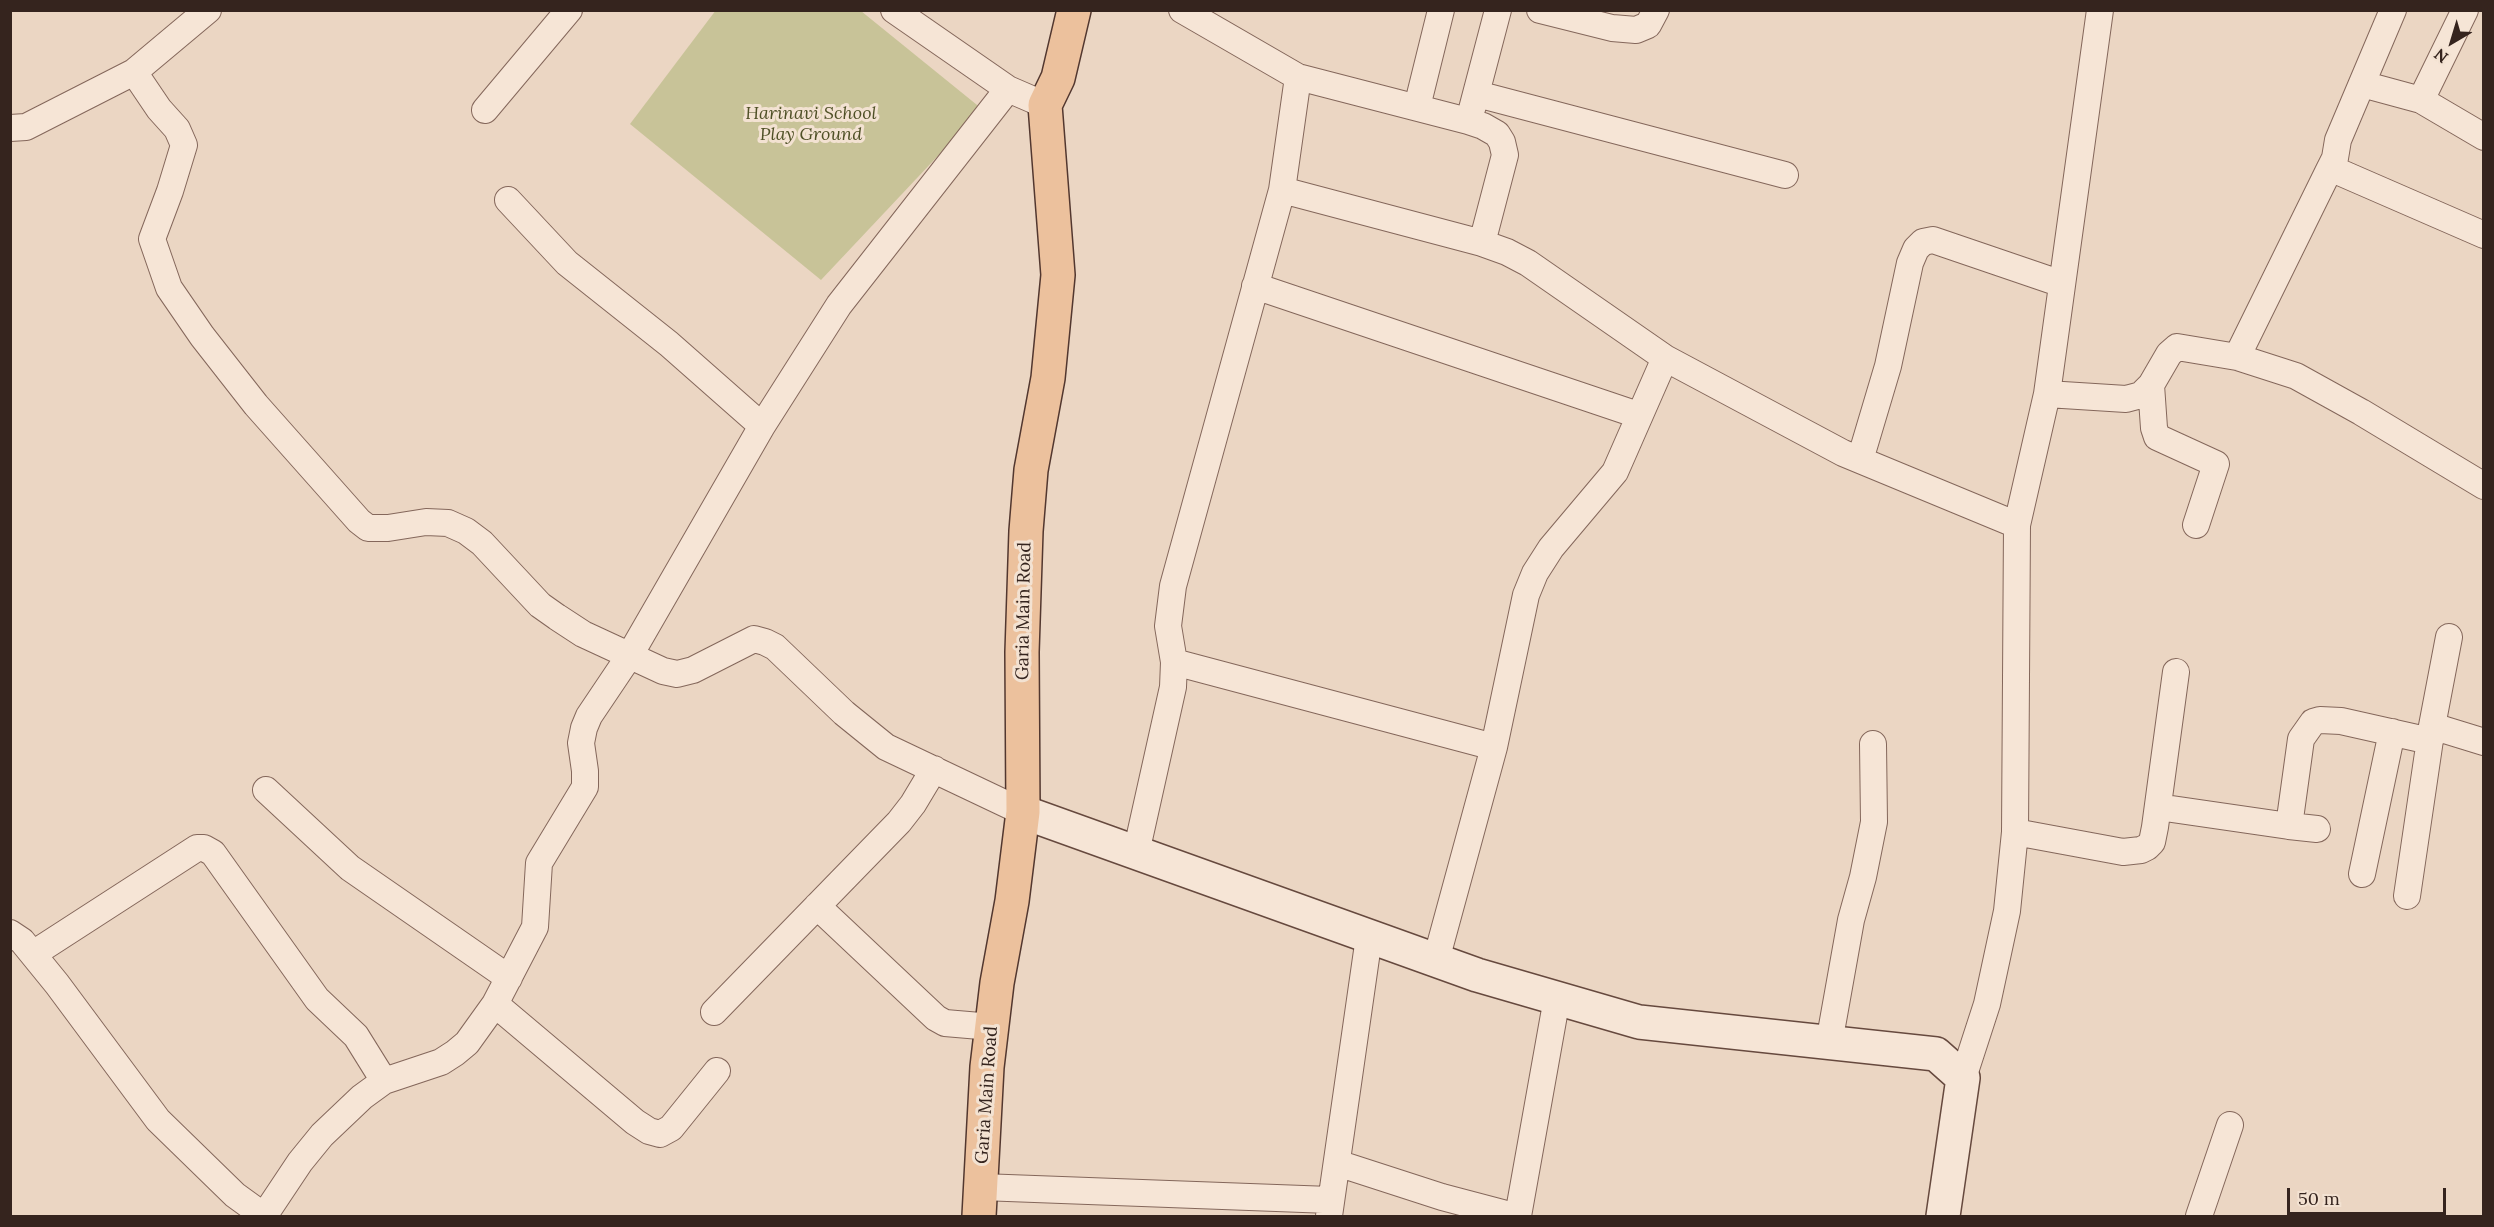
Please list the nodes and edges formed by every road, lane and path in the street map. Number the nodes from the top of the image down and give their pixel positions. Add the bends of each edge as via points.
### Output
1 (208, 10) edge
2 (569, 10) edge
3 (894, 10) edge
4 (1074, 10) edge
5 (1182, 10) edge
6 (1441, 10) edge
7 (1498, 10) edge
8 (1540, 10) edge
9 (1656, 10) edge
10 (2100, 10) edge
11 (2393, 10) edge
12 (2465, 10) edge
13 (134, 72) junction
14 (1298, 78) junction
15 (2362, 84) junction
16 (1008, 89) junction
17 (1477, 94) junction
18 (2421, 100) junction
19 (1045, 105) junction
20 (1416, 107) junction
21 (484, 110) dead end
22 (1468, 121) junction
23 (10, 128) edge
24 (2484, 137) edge
25 (2330, 168) junction
26 (1785, 175) dead end
27 (1282, 190) junction
28 (508, 200) dead end
29 (2484, 235) edge
30 (1482, 243) junction
31 (2062, 284) junction
32 (1254, 286) junction
33 (2237, 357) junction
34 (1665, 358) junction
35 (2151, 385) junction
36 (2046, 394) junction
37 (1638, 416) junction
38 (762, 426) junction
39 (1860, 460) junction
40 (2484, 486) edge
41 (2017, 525) junction
42 (2196, 525) dead end
43 (2449, 637) dead end
44 (630, 655) junction
45 (1174, 662) junction
46 (2176, 672) dead end
47 (2392, 732) junction
48 (2431, 734) junction
49 (2484, 742) edge
50 (1873, 744) dead end
51 (1494, 747) junction
52 (934, 769) junction
53 (266, 790) dead end
54 (2158, 807) junction
55 (1023, 812) junction
56 (2289, 826) junction
57 (2317, 829) dead end
58 (2015, 832) junction
59 (1136, 853) junction
60 (2362, 874) dead end
61 (2407, 896) dead end
62 (818, 906) junction
63 (10, 933) edge
64 (1369, 937) junction
65 (33, 954) junction
66 (1436, 960) junction
67 (509, 978) junction
68 (1557, 998) junction
69 (495, 1004) junction
70 (714, 1012) dead end
71 (992, 1027) junction
72 (1830, 1043) junction
73 (717, 1071) dead end
74 (1963, 1078) junction
75 (384, 1082) junction
76 (2230, 1125) dead end
77 (1337, 1163) junction
78 (980, 1202) edge
79 (1206, 1206) edge
80 (1330, 1208) edge
81 (264, 1216) edge
82 (1516, 1216) edge
83 (1943, 1216) edge
84 (2199, 1216) edge

1 - 13 street
2 - 21 street
3 - 16 street
4 - 19 main road via 1058,78
5 - 14 street
6 - 20 street
7 - 17 street
8 - 9 street via 1636,30 1648,25
10 - 31 street
11 - 15 street
12 - 18 street
13 - 23 street via 26,127
13 - 44 street via 177,129 184,145 152,239 169,288 256,405 368,528 426,522 448,523 466,531 540,605 583,634
14 - 20 street
14 - 27 street
15 - 18 street
15 - 25 street
16 - 19 street
16 - 38 street via 838,305
17 - 22 street
17 - 26 street
18 - 24 street
19 - 55 main road, Garia Main Road via 1058,275 1026,531
20 - 22 street
22 - 30 street via 1497,134 1505,155
25 - 29 street
25 - 33 street
27 - 30 street
27 - 32 street
28 - 38 street via 567,263 669,344
30 - 34 street via 1528,263
31 - 36 street
31 - 39 street via 1933,240 1923,242 1910,263 1888,366
32 - 37 street
32 - 45 street via 1173,586 1168,626
33 - 35 street via 2177,347
33 - 40 street via 2296,376
34 - 37 street
34 - 39 street
35 - 36 street via 2140,395 2126,399
35 - 42 street via 2157,437 2216,464
36 - 41 street
37 - 51 street via 1615,472 1535,573 1526,594
38 - 44 street
39 - 41 street
41 - 58 street
43 - 48 street
44 - 52 street via 678,674 754,639 765,642 862,729 886,747
44 - 67 street via 584,728 581,743 585,787 538,863 535,927
45 - 51 street
45 - 59 street via 1173,687
46 - 54 street
47 - 48 street
47 - 56 street via 2341,721 2313,722 2301,739
47 - 60 street
48 - 49 street
48 - 61 street
50 - 72 street via 1874,822 1851,920
51 - 66 street
52 - 55 street
52 - 62 street via 899,822
53 - 67 street via 350,868
54 - 56 street
54 - 58 street via 2152,842 2141,850 2123,852
55 - 59 main road
55 - 71 main road, Garia Main Road
56 - 57 street
58 - 74 street via 2007,911 1997,960
59 - 64 main road
62 - 70 street
62 - 71 street via 936,1018 945,1023
63 - 65 street
64 - 66 main road
64 - 77 street
65 - 75 street via 197,848 204,848 213,853 317,999 356,1036
65 - 81 street via 158,1120 236,1195
66 - 68 main road
67 - 69 street
68 - 72 main road via 1639,1023
68 - 82 street
69 - 73 street via 649,1131 660,1134 671,1128
69 - 75 street via 455,1053 441,1062
71 - 78 main road, Garia Main Road
72 - 74 main road via 1936,1054
74 - 83 main road
75 - 81 street via 362,1097 322,1136
76 - 84 street
77 - 80 street
77 - 82 street
78 - 79 street
79 - 80 street

